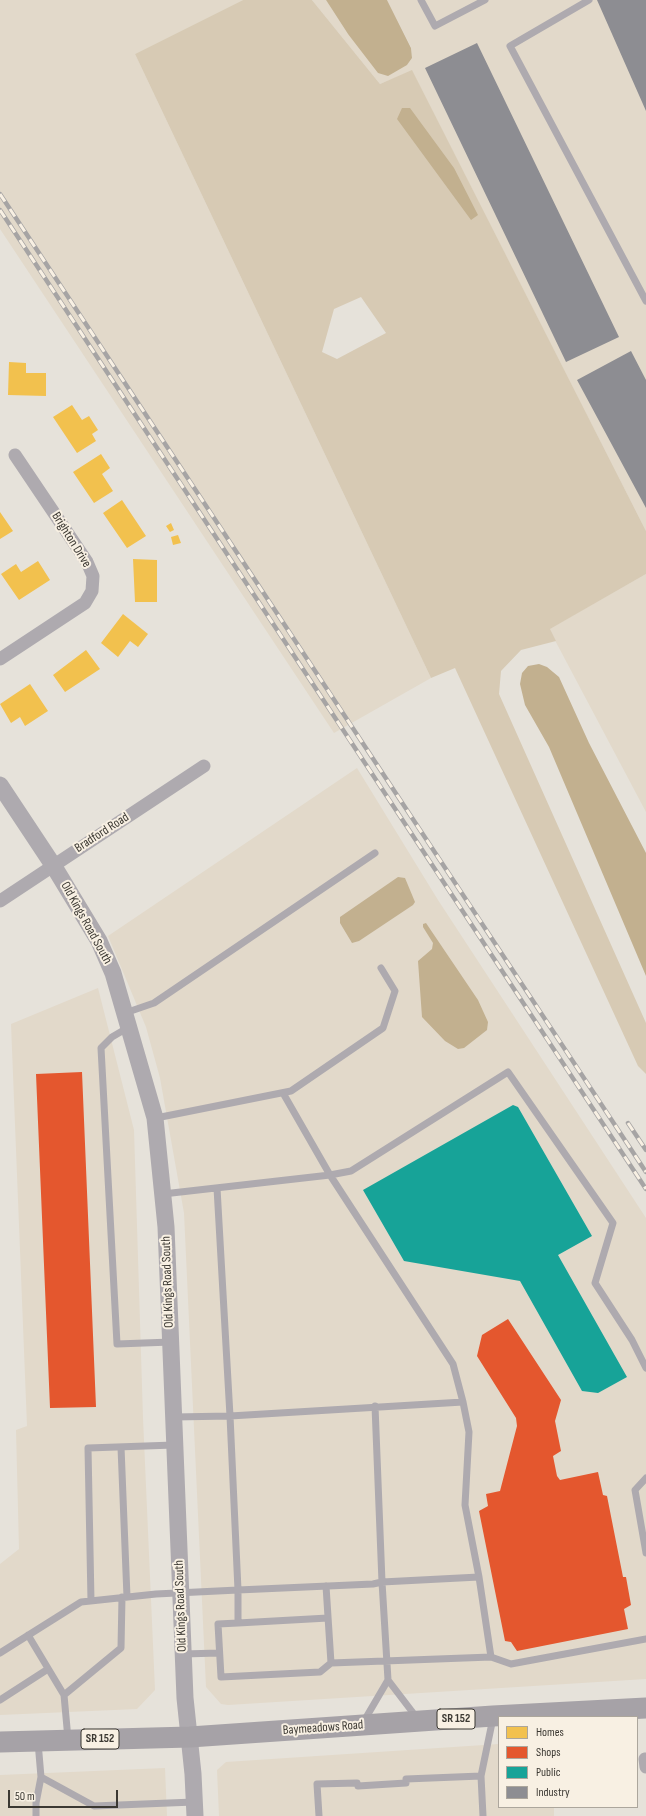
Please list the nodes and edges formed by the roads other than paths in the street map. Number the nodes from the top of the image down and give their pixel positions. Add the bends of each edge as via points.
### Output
1 (422, 0) edge
2 (484, 0) edge
3 (589, 0) edge
4 (646, 301) edge
5 (16, 455) dead end
6 (0, 659) edge
7 (204, 766) dead end
8 (0, 785) edge
9 (375, 853) dead end
10 (53, 865) junction
11 (0, 901) edge
12 (381, 968) dead end
13 (127, 1020) junction
14 (283, 1093) junction
15 (155, 1118) junction
16 (330, 1175) junction
17 (217, 1188) junction
18 (163, 1194) junction
19 (171, 1342) junction
20 (646, 1368) edge
21 (463, 1402) junction
22 (375, 1406) junction
23 (230, 1416) junction
24 (174, 1417) junction
25 (176, 1445) junction
26 (121, 1447) junction
27 (646, 1478) edge
28 (646, 1553) edge
29 (479, 1577) junction
30 (382, 1582) junction
31 (326, 1586) junction
32 (238, 1590) junction
33 (180, 1593) junction
34 (124, 1597) junction
35 (91, 1601) junction
36 (328, 1618) junction
37 (238, 1623) junction
38 (28, 1635) junction
39 (646, 1639) edge
40 (0, 1653) edge
41 (219, 1653) junction
42 (182, 1654) junction
43 (491, 1657) junction
44 (386, 1660) junction
45 (331, 1663) junction
46 (48, 1669) junction
47 (388, 1680) junction
48 (64, 1695) junction
49 (0, 1700) edge
50 (646, 1708) edge
51 (493, 1716) junction
52 (419, 1722) junction
53 (361, 1726) junction
54 (190, 1737) junction
55 (38, 1740) junction
56 (68, 1740) junction
57 (0, 1742) edge
58 (481, 1776) junction
59 (41, 1777) junction
60 (195, 1809) edge
61 (36, 1816) edge
62 (319, 1816) edge
63 (483, 1816) edge

1 - 2 lane via 435,26
3 - 4 lane via 510,46
5 - 6 street, Brighton Drive via 87,562 93,576 92,591 85,603
7 - 10 street, Bradford Road
8 - 10 street, Old Kings Road South
9 - 13 lane
10 - 11 street, Bradford Road
10 - 13 street, Old Kings Road South via 98,941 112,973
12 - 14 lane via 395,991 383,1028 291,1091
13 - 15 street, Old Kings Road South
13 - 19 lane via 101,1048 117,1344
14 - 15 lane
14 - 16 lane
15 - 18 street, Old Kings Road South
16 - 17 lane
16 - 20 lane via 351,1171 508,1072 613,1223 595,1284 632,1340
16 - 21 lane via 453,1364
17 - 18 lane
17 - 23 lane
18 - 19 street, Old Kings Road South
19 - 24 street, Old Kings Road South
21 - 22 lane
21 - 29 lane via 469,1432 465,1505
22 - 23 lane
22 - 30 lane
23 - 24 lane
23 - 32 lane
24 - 25 street, Old Kings Road South
25 - 26 lane
25 - 33 street, Old Kings Road South
26 - 34 lane
26 - 35 lane via 88,1448
27 - 28 lane via 635,1490
29 - 30 lane
29 - 43 lane
30 - 31 lane
30 - 44 lane
31 - 32 lane
31 - 36 lane
32 - 33 lane
32 - 37 lane
33 - 34 lane
33 - 42 street, Old Kings Road South
34 - 35 lane
34 - 48 lane via 121,1648
35 - 38 lane via 81,1602
36 - 37 lane
36 - 45 lane
37 - 41 lane via 218,1624
38 - 40 lane
38 - 46 lane
39 - 43 lane via 511,1664
41 - 42 lane
41 - 45 lane via 221,1677 320,1672
42 - 54 street, Old Kings Road South via 184,1698
43 - 44 lane
44 - 45 lane
44 - 47 lane
46 - 48 lane
46 - 49 lane
47 - 52 lane
47 - 53 lane
48 - 56 lane
50 - 51 main road, Baymeadows Road / SR 152
51 - 52 main road, Baymeadows Road / SR 152
51 - 58 lane
52 - 53 main road, Baymeadows Road / SR 152
53 - 54 main road, Baymeadows Road / SR 152
54 - 56 main road, Baymeadows Road / SR 152
54 - 60 street, Old Kings Road South
55 - 56 main road, Baymeadows Road / SR 152
55 - 57 main road, Baymeadows Road / SR 152
55 - 59 lane
58 - 62 lane via 317,1784
58 - 63 lane
59 - 60 lane via 94,1806
59 - 61 lane

